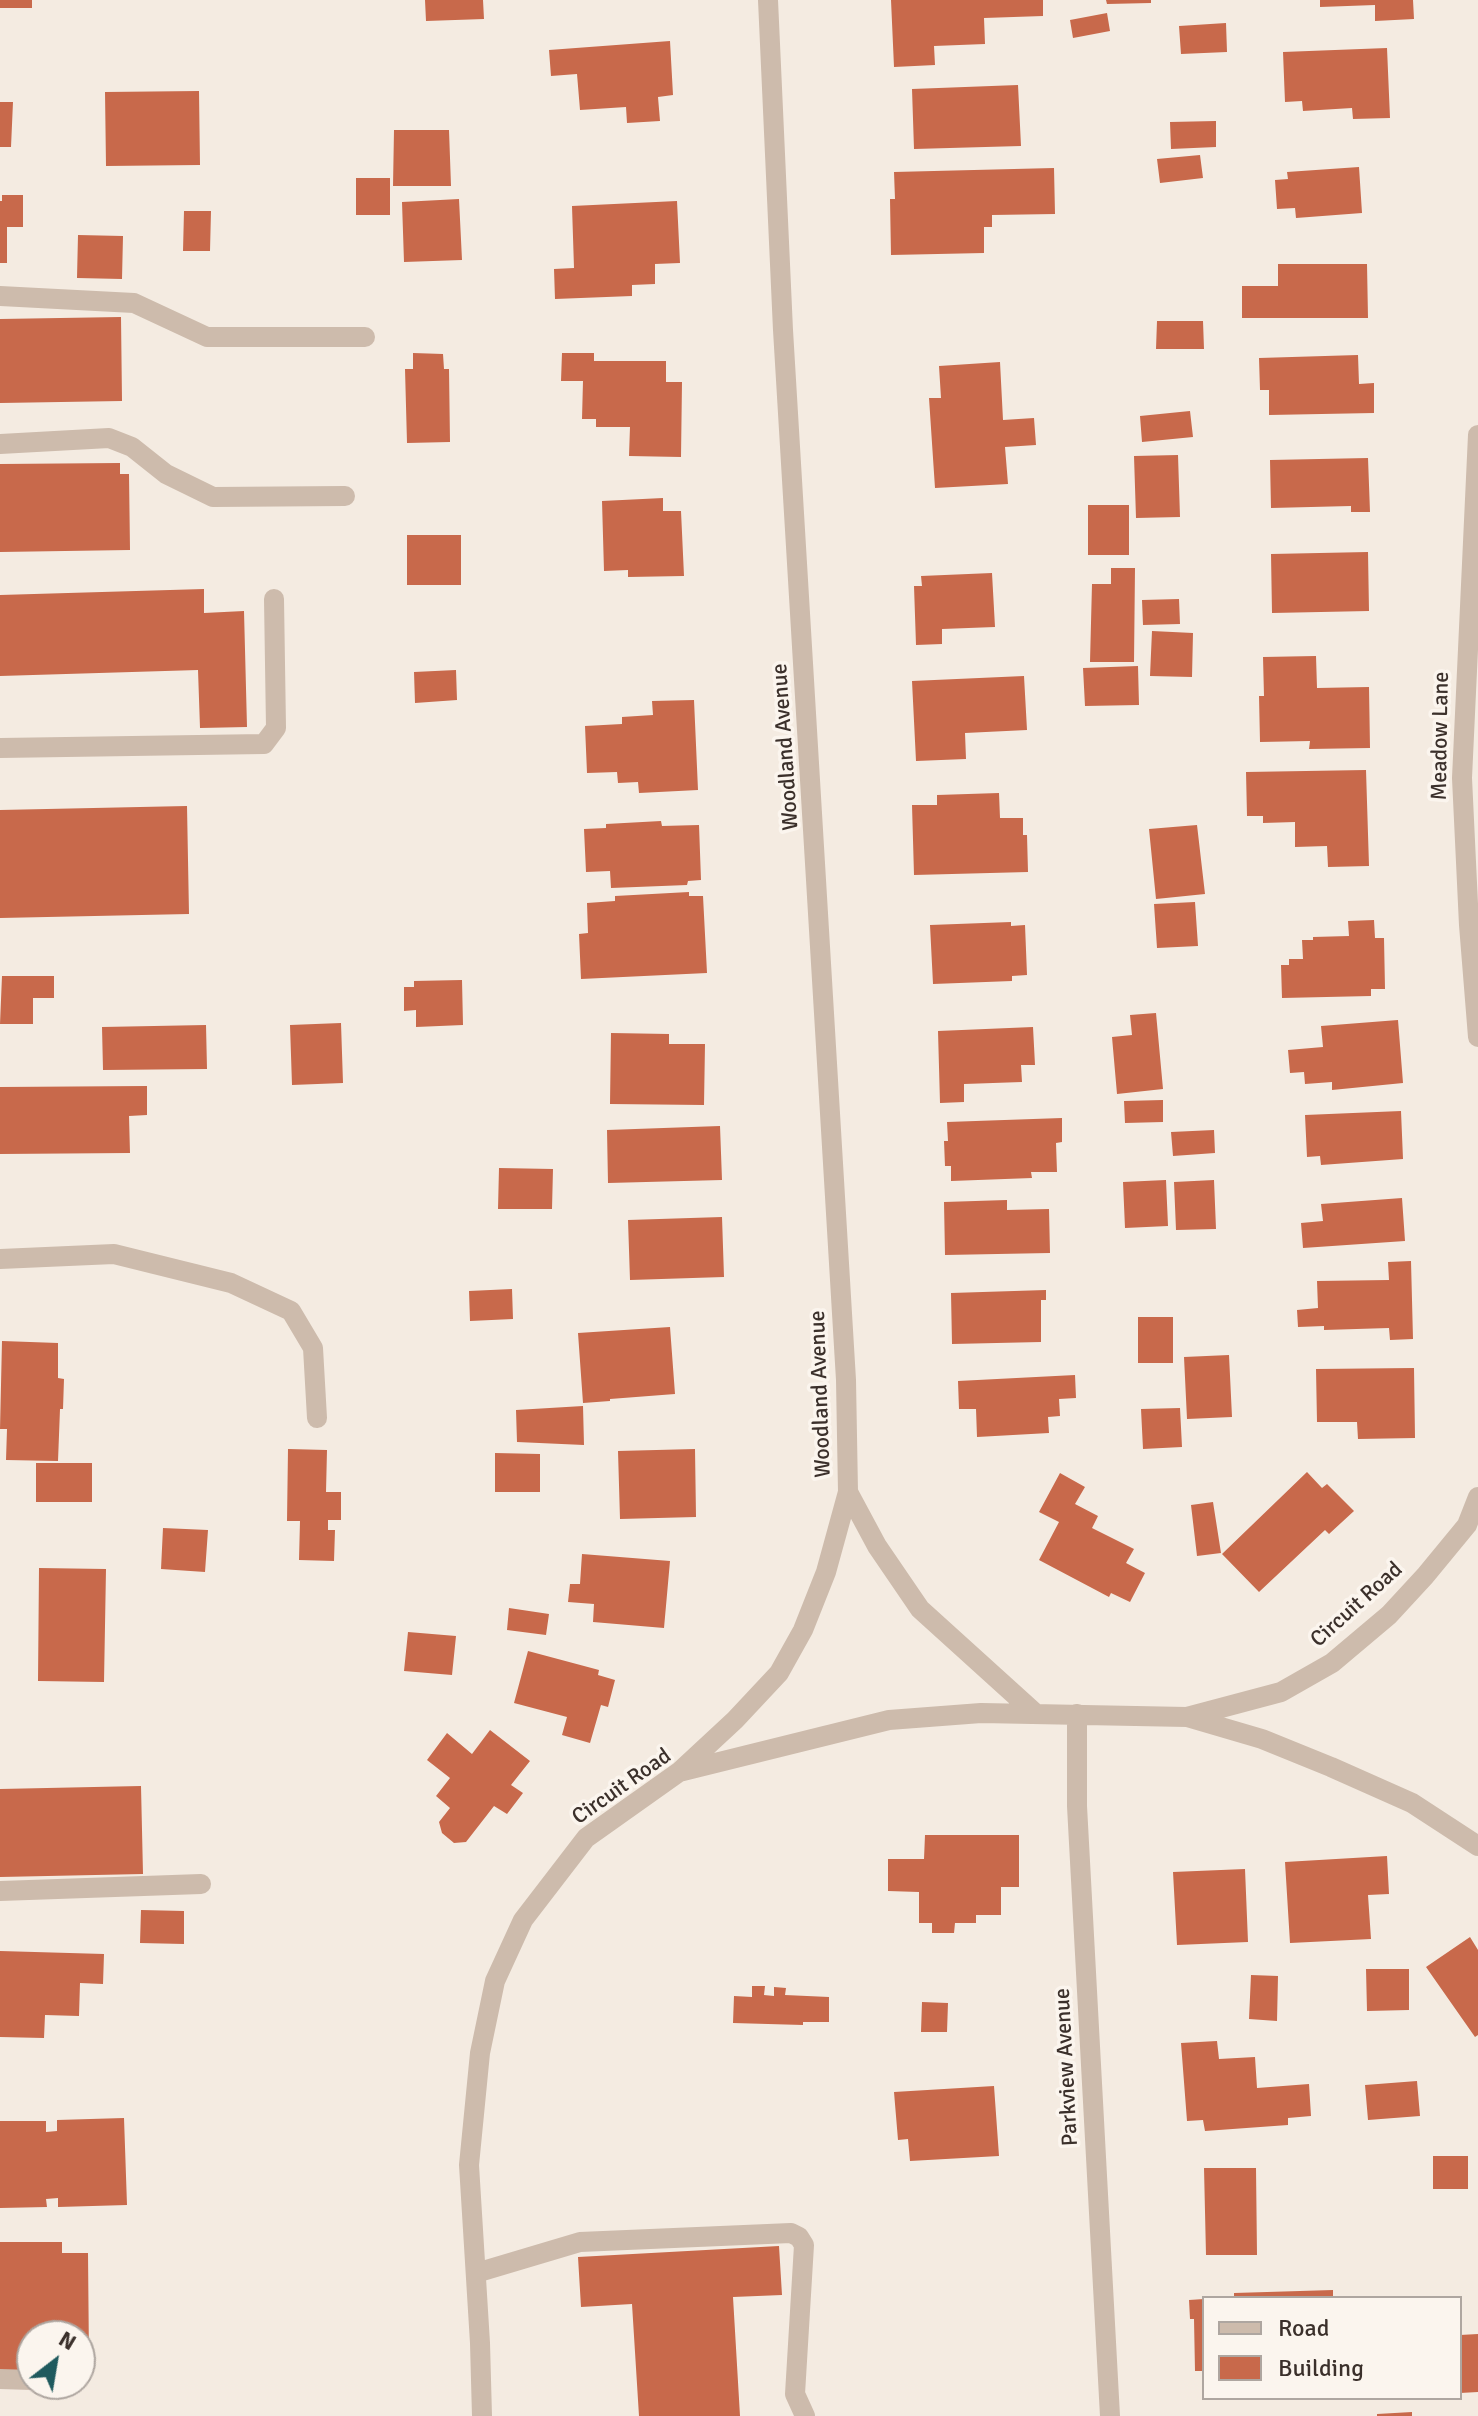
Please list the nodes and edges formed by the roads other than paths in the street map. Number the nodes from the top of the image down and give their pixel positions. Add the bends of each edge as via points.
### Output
1 (768, 0) edge
2 (0, 296) edge
3 (365, 337) dead end
4 (1478, 435) edge
5 (0, 444) edge
6 (345, 496) dead end
7 (274, 599) dead end
8 (0, 748) edge
9 (1470, 777) edge
10 (1478, 1037) edge
11 (0, 1259) edge
12 (317, 1418) dead end
13 (848, 1492) junction
14 (1478, 1497) edge
15 (1036, 1714) junction
16 (1077, 1714) junction
17 (1187, 1717) junction
18 (679, 1772) junction
19 (1478, 1846) edge
20 (201, 1884) dead end
21 (0, 1891) edge
22 (476, 2273) junction
23 (482, 2416) edge
24 (805, 2416) edge
25 (1110, 2416) edge

1 - 13 street, Woodland Avenue
2 - 3 street via 134,303 207,337
4 - 9 street, Meadow Lane
5 - 6 street via 109,438 213,497
7 - 8 street via 276,728 264,744
9 - 10 street, Meadow Lane via 1469,925
11 - 12 street via 114,1254 231,1283 291,1311 313,1348
13 - 15 street, Woodland Avenue via 920,1609
13 - 18 street, Woodland Avenue via 826,1572 779,1673
14 - 17 street, Circuit Road via 1467,1525 1425,1576 1332,1663 1281,1692
15 - 16 street, Circuit Road
15 - 18 street, Circuit Road via 889,1720
16 - 17 street, Circuit Road
16 - 25 street, Parkview Avenue via 1077,1806
17 - 19 street, Circuit Road via 1331,1767 1412,1803
18 - 22 street, Circuit Road via 586,1838 523,1920 495,1981 480,2053 469,2165
20 - 21 street
22 - 23 street, Circuit Road
22 - 24 street via 580,2242 791,2233 804,2245 795,2394

